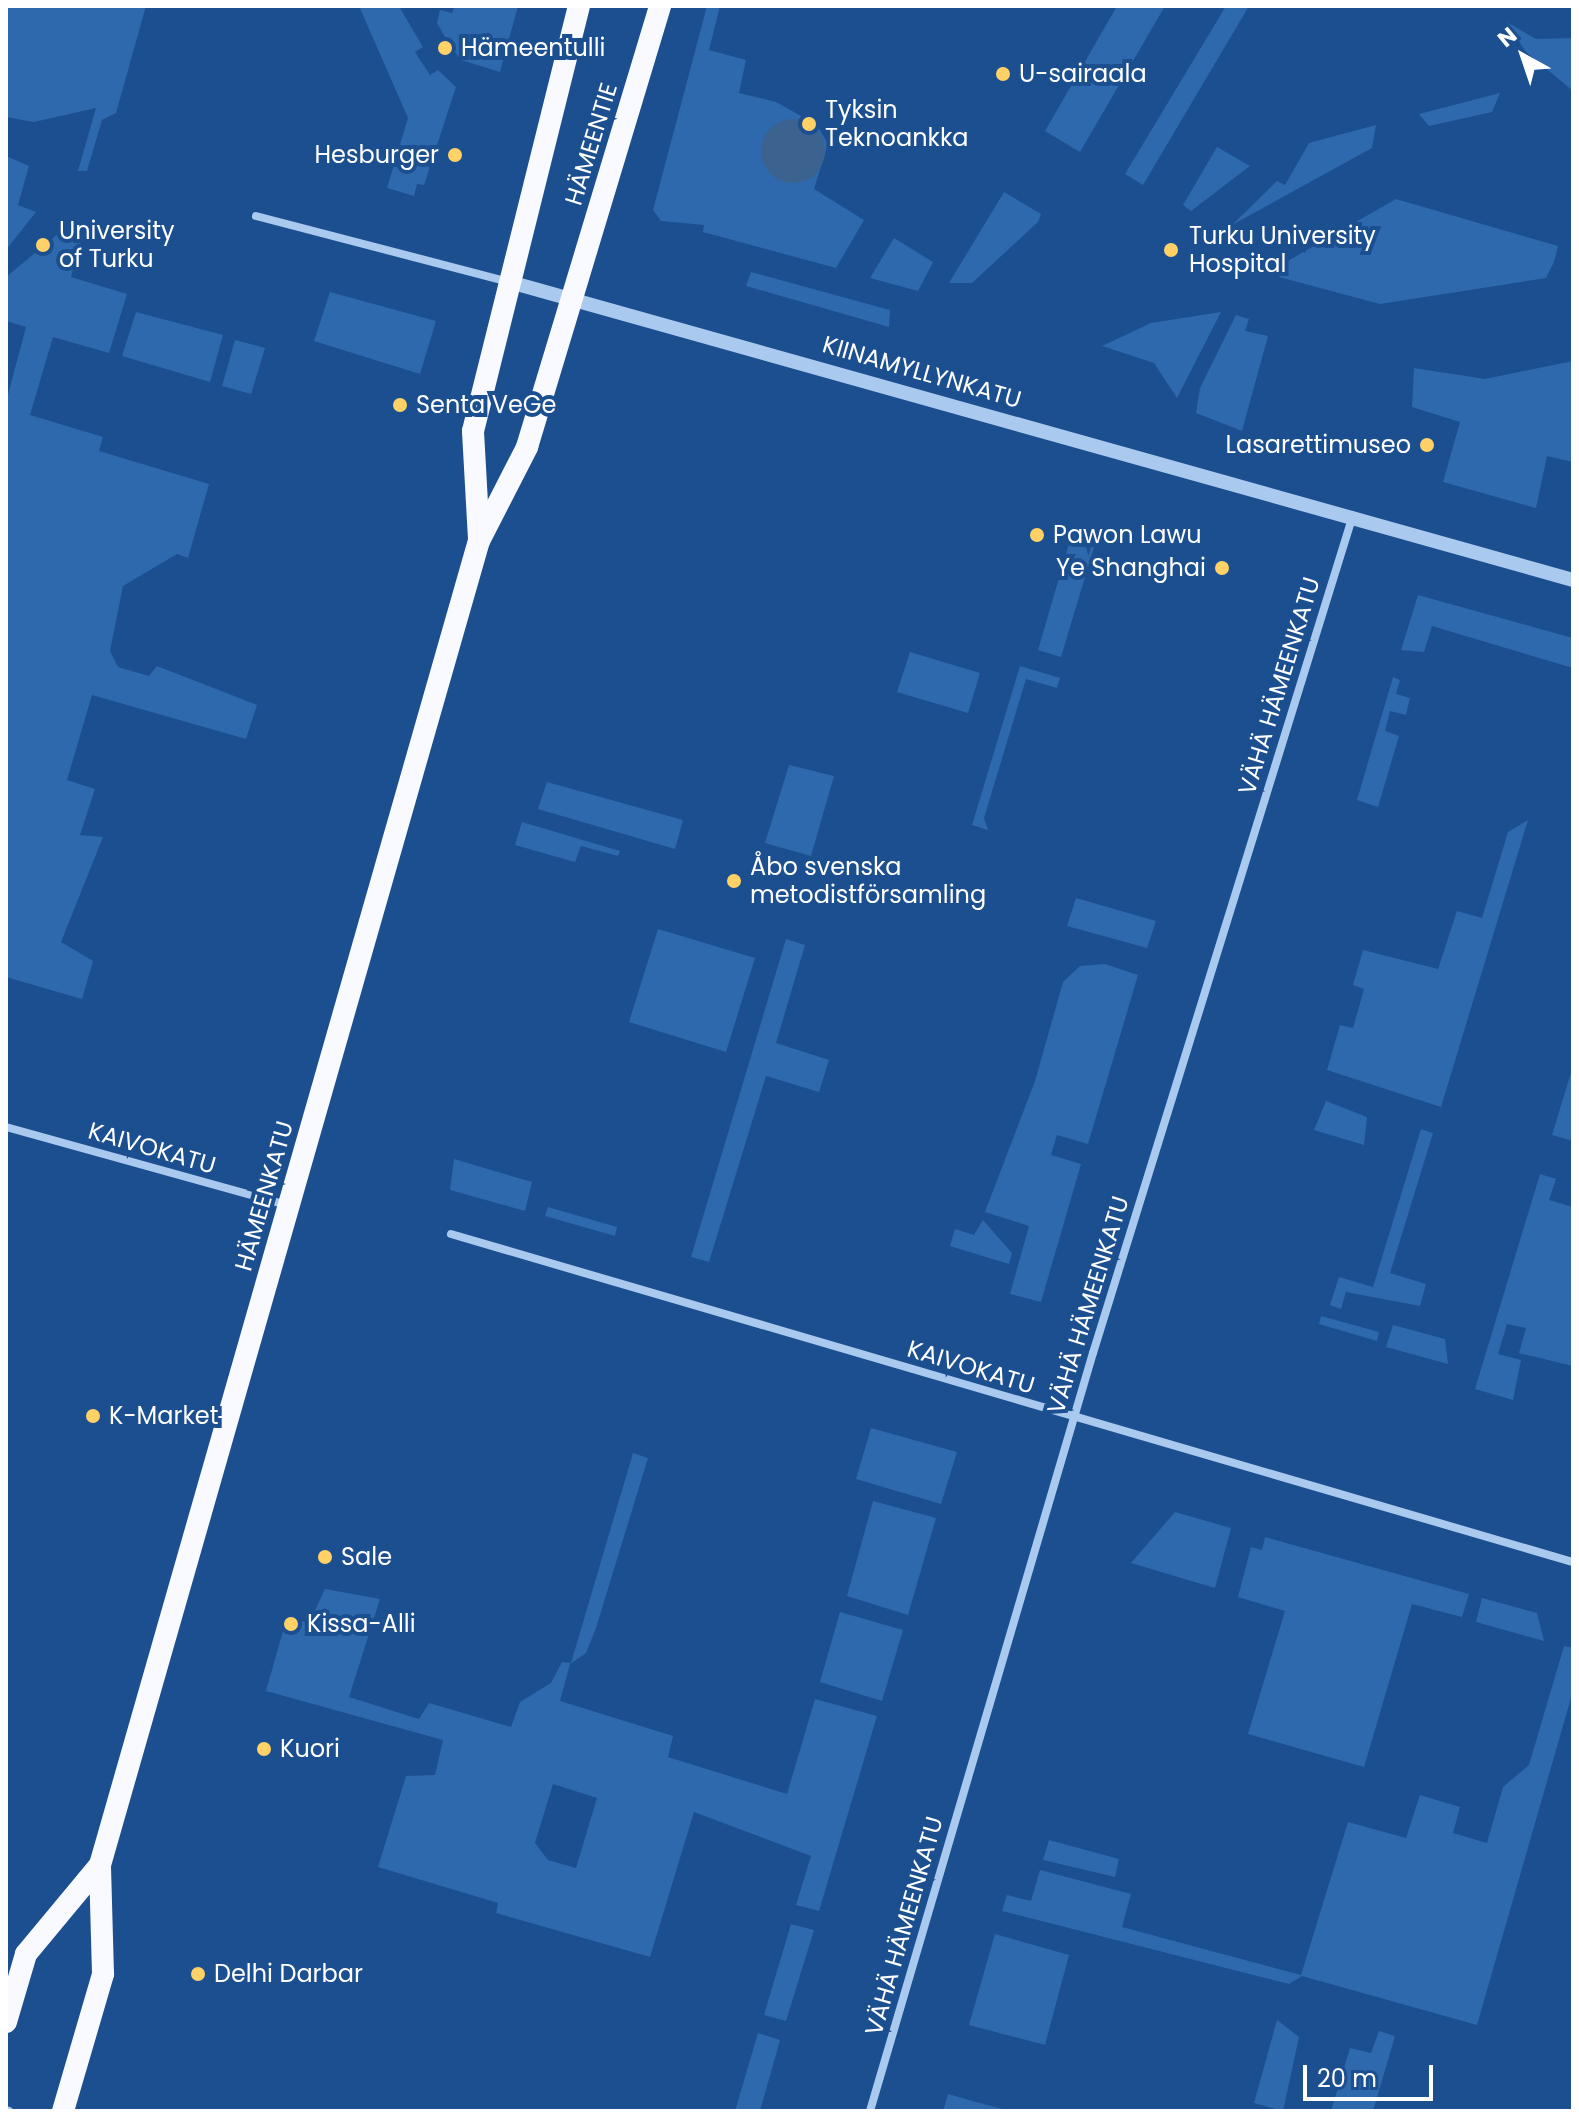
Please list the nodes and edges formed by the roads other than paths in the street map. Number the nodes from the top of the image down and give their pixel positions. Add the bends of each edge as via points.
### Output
1 (579, 6) edge
2 (660, 6) edge
3 (256, 216) dead end
4 (506, 281) junction
5 (571, 297) junction
6 (1354, 514) junction
7 (479, 541) junction
8 (1573, 580) edge
9 (6, 1127) edge
10 (288, 1206) junction
11 (451, 1234) dead end
12 (1074, 1419) junction
13 (1573, 1562) edge
14 (100, 1865) junction
15 (6, 2022) edge
16 (63, 2111) edge
17 (870, 2111) edge

1 - 4 highway, HÄMEENTIE
2 - 5 highway, HÄMEENTIE
3 - 4 street, KIINAMYLLYNKATU
4 - 5 street, KIINAMYLLYNKATU
4 - 7 highway, HÄMEENKATU via 473,431
5 - 6 street, KIINAMYLLYNKATU
5 - 7 highway, HÄMEENKATU via 527,447
6 - 8 street, KIINAMYLLYNKATU
6 - 12 street, VÄHÄ HÄMEENKATU
7 - 10 highway, HÄMEENKATU
9 - 10 street, KAIVOKATU
10 - 14 highway, HÄMEENKATU
11 - 12 street, KAIVOKATU
12 - 13 street, KAIVOKATU
12 - 17 street, VÄHÄ HÄMEENKATU
14 - 15 highway, HÄMEENKATU via 26,1954
14 - 16 highway, HÄMEENKATU via 103,1974

